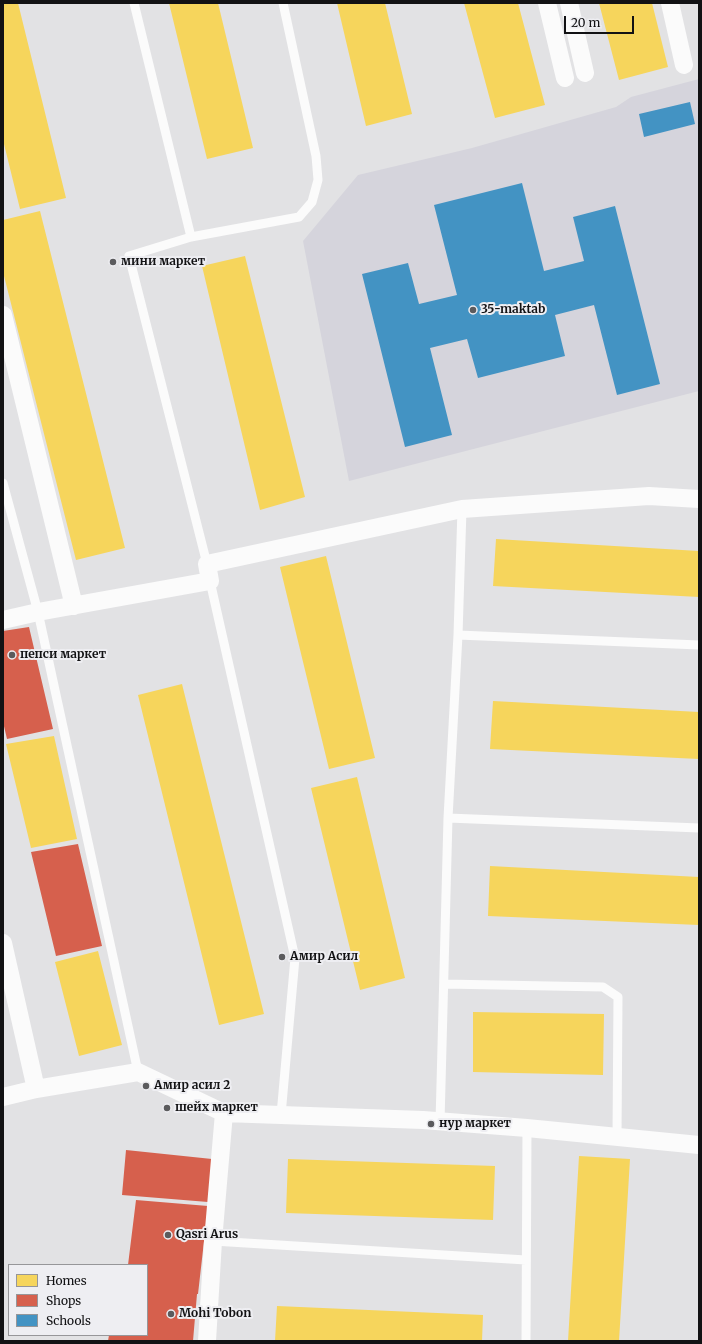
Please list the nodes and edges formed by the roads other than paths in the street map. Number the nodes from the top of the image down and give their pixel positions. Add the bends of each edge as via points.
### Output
1 (134, 3) edge
2 (283, 3) edge
3 (547, 3) edge
4 (569, 3) edge
5 (670, 3) edge
6 (684, 65) dead end
7 (585, 74) dead end
8 (565, 78) dead end
9 (191, 237) junction
10 (3, 315) edge
11 (3, 482) edge
12 (699, 499) edge
13 (462, 509) junction
14 (209, 573) junction
15 (74, 606) junction
16 (38, 612) junction
17 (3, 620) edge
18 (458, 635) junction
19 (699, 646) edge
20 (448, 818) junction
21 (699, 828) edge
22 (3, 943) edge
23 (444, 984) junction
24 (138, 1072) junction
25 (36, 1089) junction
26 (3, 1097) edge
27 (224, 1113) junction
28 (281, 1115) junction
29 (440, 1122) junction
30 (527, 1128) junction
31 (617, 1137) junction
32 (699, 1145) edge
33 (213, 1241) junction
34 (526, 1260) junction
35 (207, 1341) edge
36 (526, 1341) edge

1 - 9 lane
2 - 9 lane via 316,156 318,180 312,202 300,217
3 - 8 street
4 - 7 street
5 - 6 street
9 - 14 lane via 129,256
10 - 15 street
11 - 16 lane
12 - 13 street via 649,496
13 - 14 street
13 - 18 lane
14 - 15 street
14 - 28 lane via 295,958
15 - 16 street
16 - 17 street
16 - 24 lane
18 - 19 lane
18 - 20 lane
20 - 21 lane
20 - 23 lane
22 - 25 street
23 - 29 lane
23 - 31 lane via 604,987 618,997
24 - 25 street
24 - 27 street
25 - 26 street
27 - 28 street
27 - 33 street
28 - 29 street
29 - 30 street
30 - 31 street
30 - 34 lane
31 - 32 street
33 - 34 lane
33 - 35 street
34 - 36 lane

